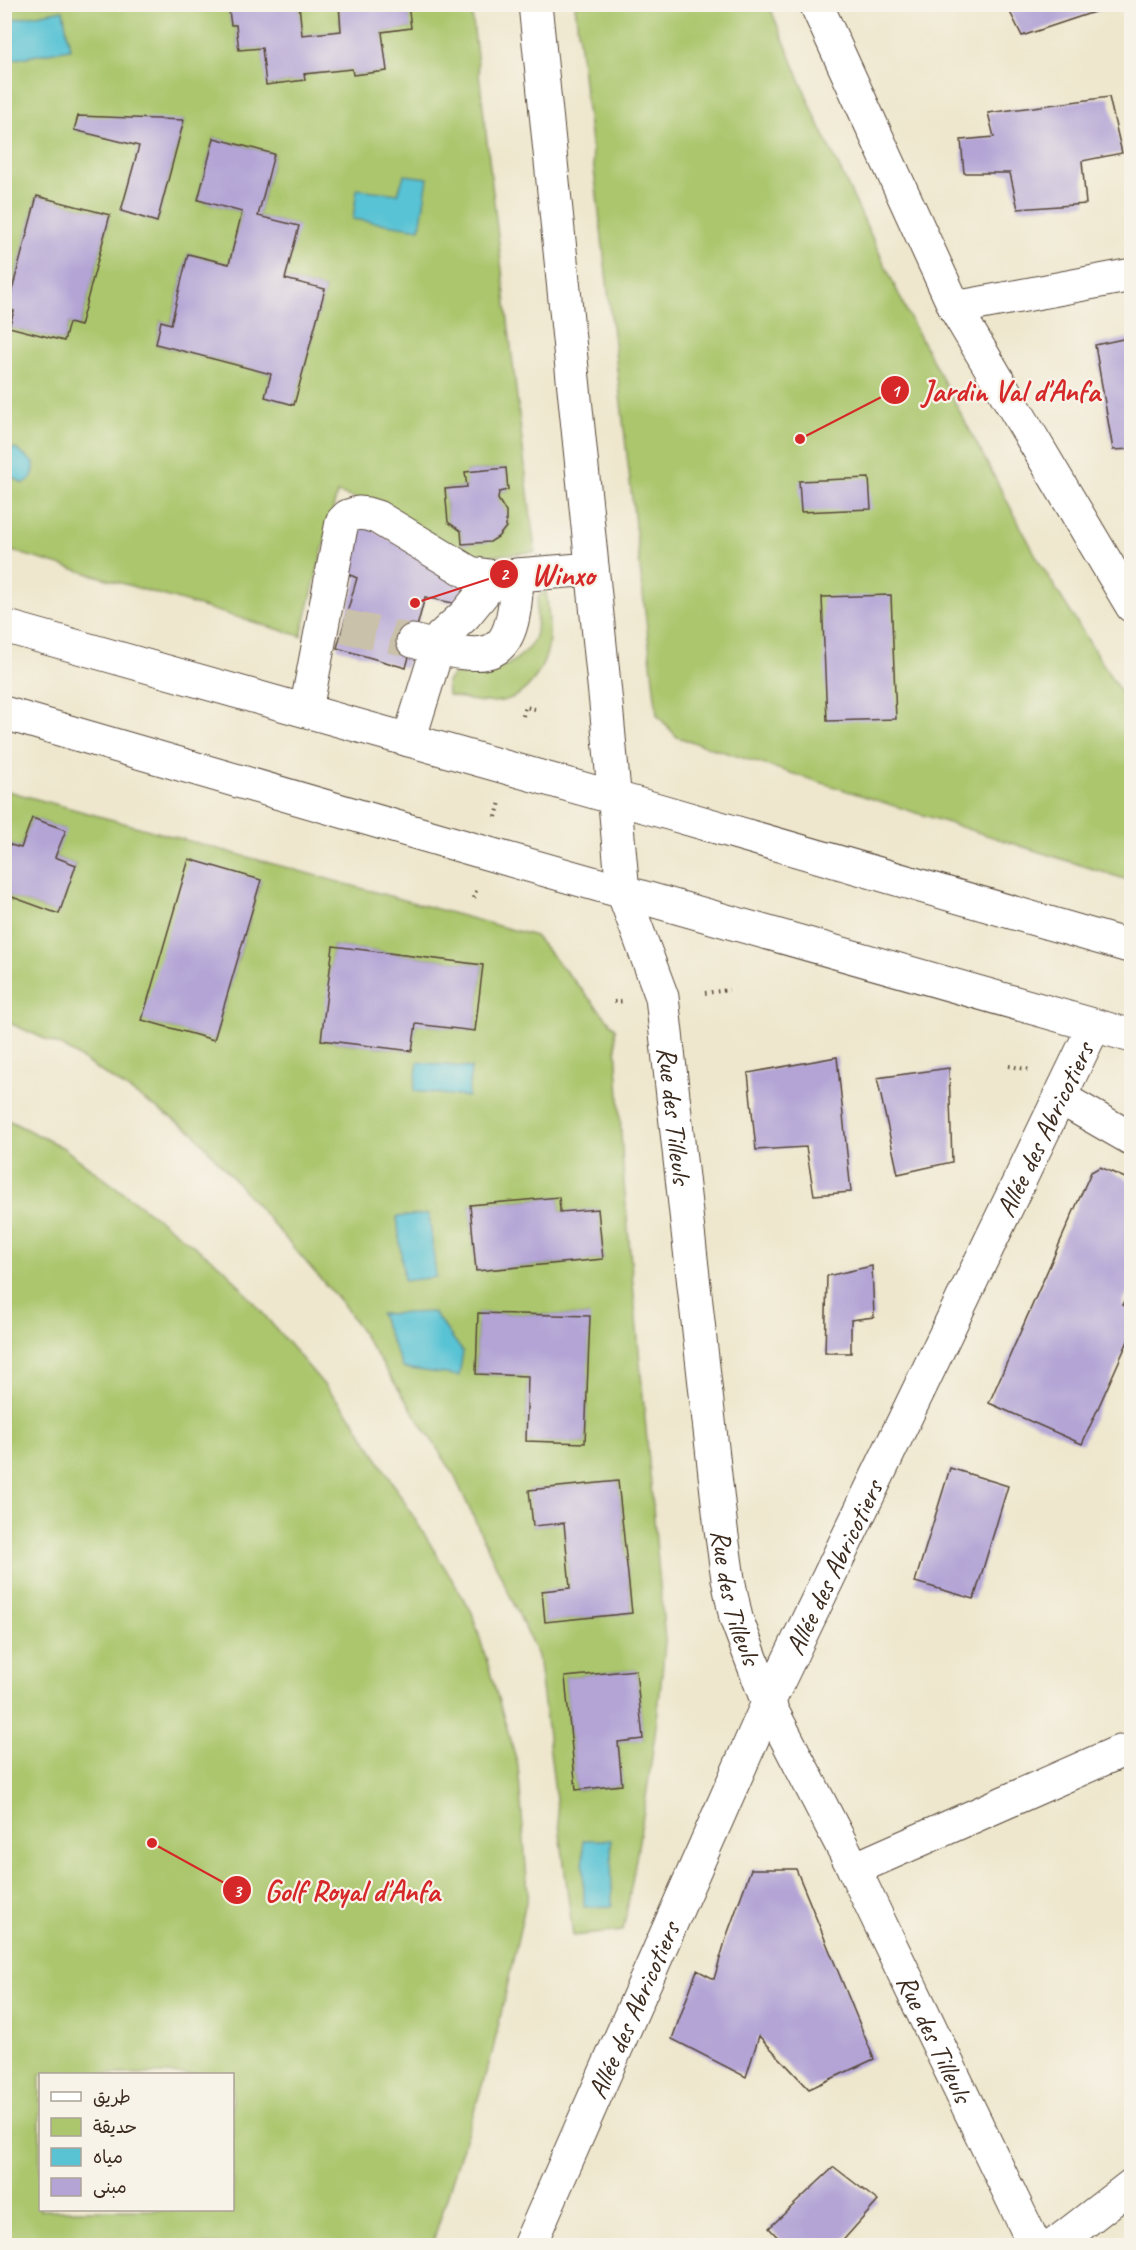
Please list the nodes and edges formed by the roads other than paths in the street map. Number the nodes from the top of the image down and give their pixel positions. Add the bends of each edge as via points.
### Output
1 (534, 4) edge
2 (816, 4) edge
3 (1131, 275) edge
4 (955, 308) junction
5 (592, 569) junction
6 (509, 576) junction
7 (1131, 606) edge
8 (4, 626) edge
9 (425, 645) junction
10 (306, 710) junction
11 (4, 713) edge
12 (409, 740) junction
13 (613, 798) junction
14 (623, 892) junction
15 (1131, 947) edge
16 (1094, 1026) junction
17 (1131, 1036) edge
18 (1059, 1097) junction
19 (1131, 1139) edge
20 (768, 1703) junction
21 (1119, 1752) dead end
22 (854, 1869) junction
23 (1131, 2185) edge
24 (529, 2246) edge
25 (1035, 2246) edge
26 (1053, 2246) edge

1 - 5 main road, Rue des Tilleuls
2 - 4 main road
3 - 4 main road
4 - 7 main road
5 - 6 main road
5 - 13 main road, Rue des Tilleuls
6 - 9 main road via 488,587 465,615 441,637
6 - 9 main road via 516,609 503,644 487,654 467,655
6 - 10 main road via 470,573 376,517 358,513 348,516 342,522 333,623
8 - 10 main road
9 - 12 main road
10 - 12 main road
11 - 14 main road
12 - 13 main road
13 - 14 main road, Rue des Tilleuls
13 - 15 main road
14 - 16 main road
14 - 20 main road, Rue des Tilleuls via 662,997 728,1579 736,1618
16 - 17 main road
16 - 18 main road, Allée des Abricotiers
18 - 19 main road
18 - 20 main road, Allée des Abricotiers
20 - 22 main road, Rue des Tilleuls
20 - 24 main road, Allée des Abricotiers
21 - 22 main road
22 - 25 main road, Rue des Tilleuls
23 - 26 main road

